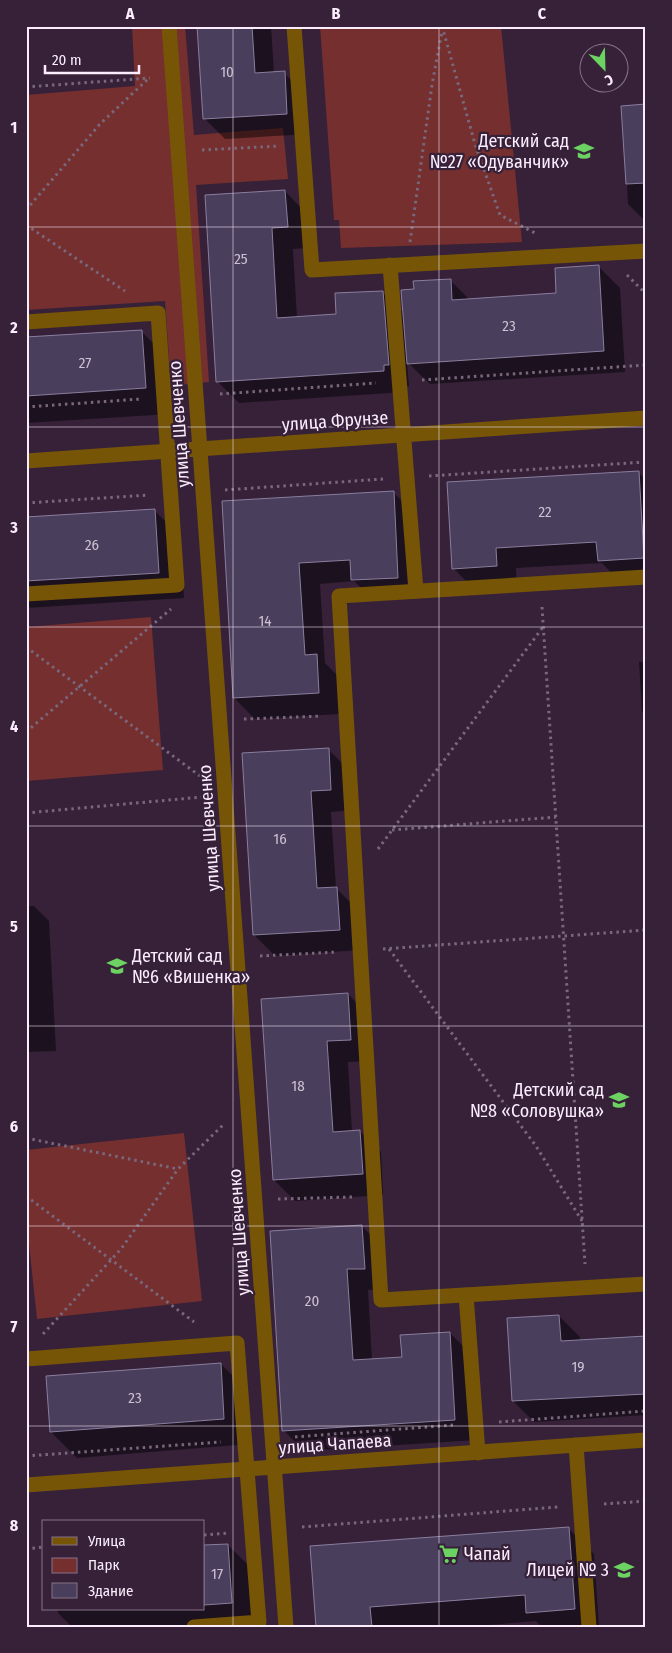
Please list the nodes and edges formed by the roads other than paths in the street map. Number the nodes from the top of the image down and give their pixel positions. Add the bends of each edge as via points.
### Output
1 (169, 26) edge
2 (294, 26) edge
3 (646, 251) edge
4 (398, 265) junction
5 (26, 322) edge
6 (646, 418) edge
7 (404, 435) junction
8 (200, 448) junction
9 (168, 451) junction
10 (26, 461) edge
11 (646, 577) edge
12 (416, 591) junction
13 (26, 594) edge
14 (646, 1284) edge
15 (466, 1295) junction
16 (26, 1359) edge
17 (646, 1440) edge
18 (576, 1445) junction
19 (478, 1453) junction
20 (275, 1467) junction
21 (247, 1469) junction
22 (26, 1485) edge
23 (194, 1627) edge
24 (286, 1627) edge
25 (589, 1627) edge

1 - 8 street, улица Шевченко
2 - 4 street via 312,270
3 - 4 street
4 - 7 street
5 - 9 street via 158,313
6 - 7 street, улица Фрунзе
7 - 8 street, улица Фрунзе
7 - 12 street
8 - 9 street, улица Фрунзе
8 - 20 street, улица Шевченко
9 - 10 street, улица Фрунзе
9 - 13 street via 176,585
11 - 12 street
12 - 15 street via 338,596 381,1300
14 - 15 street
15 - 19 street
16 - 21 street via 237,1343
17 - 18 street, улица Чапаева
18 - 19 street, улица Чапаева
18 - 25 street
19 - 20 street, улица Чапаева
20 - 21 street, улица Чапаева
20 - 24 street, улица Шевченко
21 - 22 street, улица Чапаева
21 - 23 street via 259,1622

